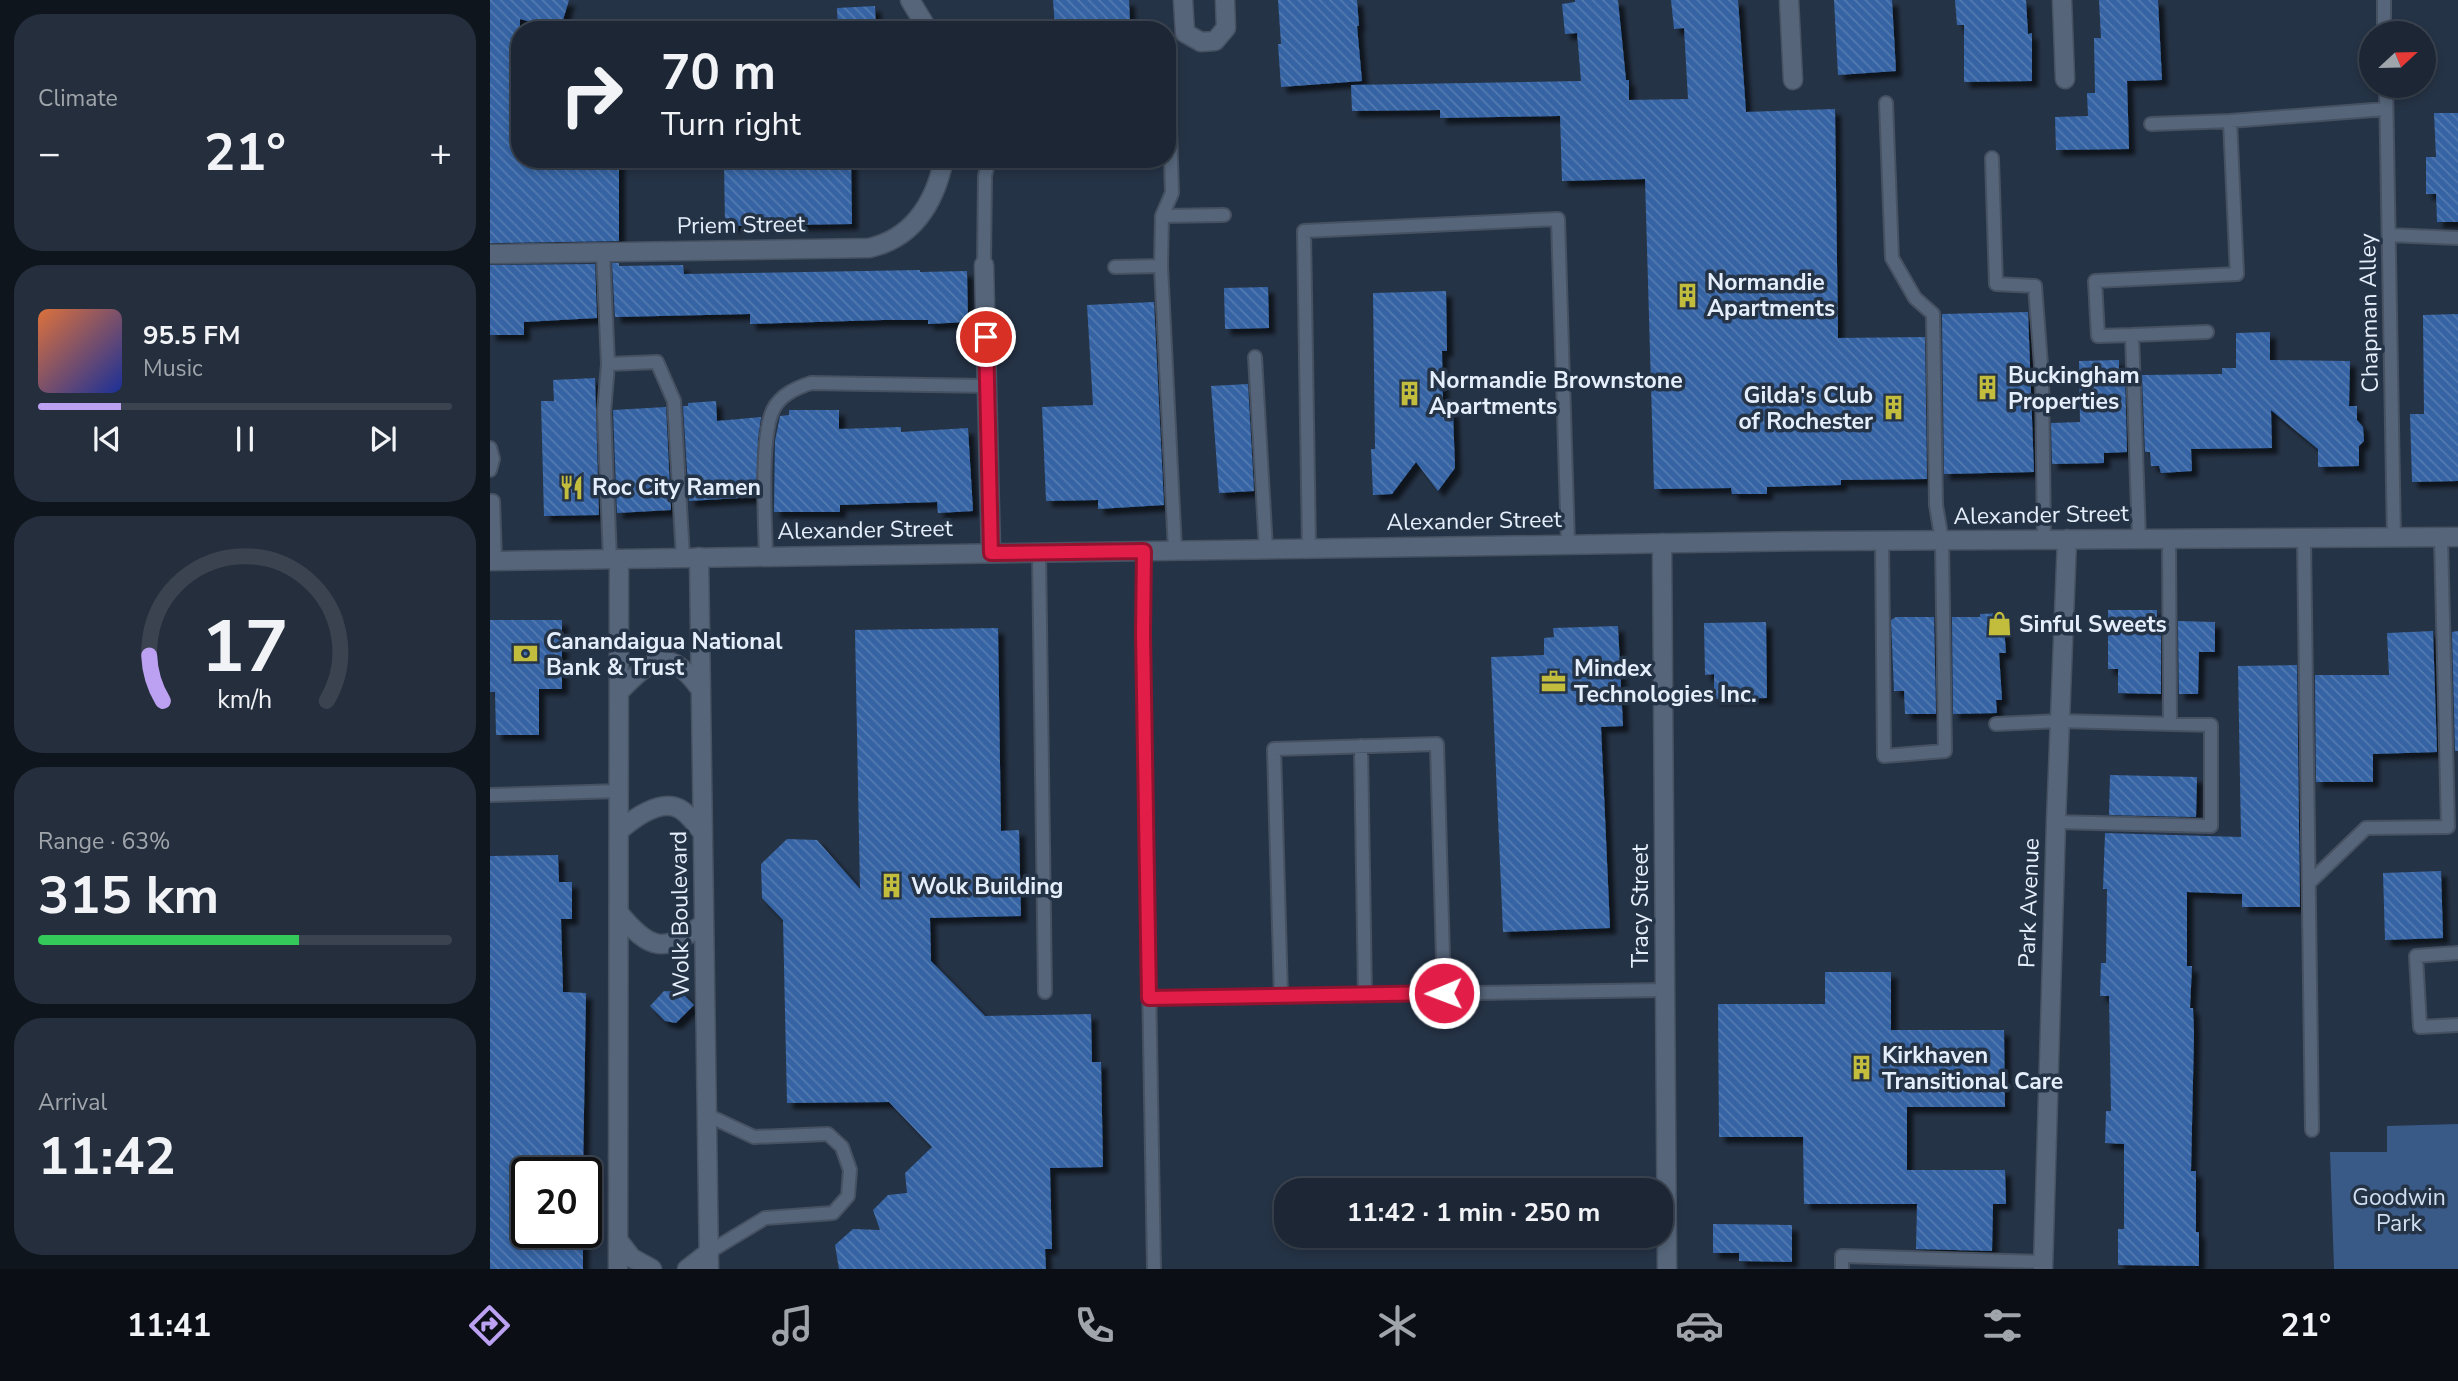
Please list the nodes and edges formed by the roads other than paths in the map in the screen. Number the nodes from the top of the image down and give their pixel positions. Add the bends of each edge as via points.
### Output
1 (911, 0) edge
2 (1183, 0) edge
3 (1225, 0) edge
4 (1788, 0) edge
5 (2062, 0) edge
6 (2384, 0) edge
7 (923, 21) edge
8 (2384, 21) edge
9 (2064, 79) dead end
10 (1793, 80) dead end
11 (2386, 98) edge
12 (1886, 103) dead end
13 (2386, 109) junction
14 (2230, 121) junction
15 (2151, 124) dead end
16 (1992, 158) dead end
17 (942, 168) edge
18 (987, 168) edge
19 (1171, 168) edge
20 (1224, 215) dead end
21 (1162, 216) junction
22 (2389, 235) junction
23 (2458, 238) edge
24 (603, 252) junction
25 (490, 254) edge
26 (984, 265) joint
27 (1161, 266) junction
28 (1115, 267) dead end
29 (2207, 332) dead end
30 (2132, 335) junction
31 (1255, 357) dead end
32 (608, 364) junction
33 (987, 386) junction
34 (490, 448) edge
35 (490, 470) edge
36 (490, 501) edge
37 (2449, 538) edge
38 (2045, 539) junction
39 (2067, 539) junction
40 (2139, 539) junction
41 (2169, 539) junction
42 (2304, 539) junction
43 (2394, 539) junction
44 (1882, 540) junction
45 (1942, 541) junction
46 (1662, 543) junction
47 (1568, 544) junction
48 (1309, 548) junction
49 (1266, 549) junction
50 (1175, 550) junction
51 (1144, 551) junction
52 (1039, 552) junction
53 (991, 553) junction
54 (766, 556) junction
55 (691, 557) junction
56 (614, 559) junction
57 (493, 561) edge
58 (701, 690) junction
59 (619, 692) junction
60 (2060, 721) junction
61 (1996, 724) dead end
62 (2170, 724) junction
63 (1361, 746) junction
64 (619, 792) junction
65 (490, 794) edge
66 (2056, 822) junction
67 (2448, 827) junction
68 (619, 831) junction
69 (703, 833) junction
70 (2458, 836) edge
71 (2310, 882) junction
72 (618, 914) junction
73 (704, 923) junction
74 (2458, 953) edge
75 (1665, 990) junction
76 (1045, 992) dead end
77 (1444, 993) junction
78 (1365, 995) junction
79 (1281, 996) junction
80 (1149, 998) junction
81 (2458, 1025) edge
82 (707, 1115) junction
83 (2312, 1130) dead end
84 (618, 1240) junction
85 (709, 1260) edge
86 (2044, 1266) edge
87 (618, 1269) edge
88 (652, 1269) edge
89 (687, 1269) edge
90 (1154, 1269) edge
91 (1667, 1269) edge
92 (1842, 1269) edge

1 - 7 street
2 - 3 street via 1185,33 1200,41 1214,41 1226,28
4 - 10 street
5 - 9 street
6 - 8 lane
11 - 13 lane, Chapman Alley
12 - 45 lane via 1892,258 1914,298 1933,314 1936,505
13 - 14 lane
13 - 22 lane, Chapman Alley
14 - 15 lane
14 - 30 lane via 2237,274 2095,281 2098,336
16 - 38 lane via 1996,284 2035,286
17 - 24 street, Priem Street via 929,202 913,225 886,244 869,248
18 - 26 lane
19 - 21 lane via 1172,193
20 - 21 lane
21 - 27 lane
22 - 23 lane
22 - 43 lane, Chapman Alley
24 - 25 street, Priem Street
24 - 32 lane
26 - 33 street
27 - 28 lane
27 - 50 lane
29 - 30 lane
30 - 40 lane
31 - 49 lane
32 - 55 lane via 657,362 674,401
32 - 56 lane via 604,412
33 - 53 street
33 - 54 lane via 811,383 792,389 773,409 766,432
34 - 35 lane
36 - 57 lane
37 - 43 street, Alexander Street
37 - 67 lane
38 - 39 street, Alexander Street
38 - 45 street, Alexander Street
39 - 40 street, Alexander Street
39 - 60 street, Park Avenue
40 - 41 street, Alexander Street
41 - 42 street, Alexander Street
41 - 62 lane
42 - 43 street, Alexander Street
42 - 71 lane
44 - 45 street, Alexander Street
44 - 45 lane via 1884,756 1945,751
44 - 46 street, Alexander Street
46 - 47 street, Alexander Street
46 - 75 street, Tracy Street
47 - 48 street, Alexander Street
47 - 48 lane via 1558,219 1304,232
48 - 49 street, Alexander Street
49 - 50 street, Alexander Street
50 - 51 street, Alexander Street
51 - 52 street, Alexander Street
51 - 80 lane
52 - 53 street, Alexander Street
52 - 76 lane
53 - 54 street, Alexander Street
54 - 55 street, Alexander Street
55 - 56 street, Alexander Street
55 - 58 street, Wolk Boulevard
56 - 57 street, Alexander Street
56 - 59 street
58 - 59 street via 686,669 657,661
58 - 69 street, Wolk Boulevard
59 - 64 street
60 - 61 lane
60 - 62 lane
60 - 66 street, Park Avenue
62 - 66 lane via 2211,725 2211,826
63 - 77 lane via 1437,744
63 - 78 lane
63 - 79 lane via 1274,749
64 - 65 lane
64 - 68 street
66 - 86 street, Park Avenue
67 - 70 lane
67 - 71 lane via 2366,828
68 - 69 street via 651,810 667,806 680,809
68 - 72 street
69 - 73 street, Wolk Boulevard
71 - 83 lane
72 - 73 street via 637,935 669,945
72 - 84 street
73 - 82 street, Wolk Boulevard
74 - 81 lane via 2416,956 2420,1027
75 - 77 lane
75 - 91 street, Tracy Street
77 - 78 lane
78 - 79 lane
79 - 80 lane
80 - 90 lane
82 - 85 street, Wolk Boulevard
82 - 85 lane via 754,1137 828,1134 842,1147 850,1170 848,1196 833,1213 765,1218
84 - 87 street
84 - 88 street via 632,1258
85 - 89 street
86 - 92 lane via 1842,1256

